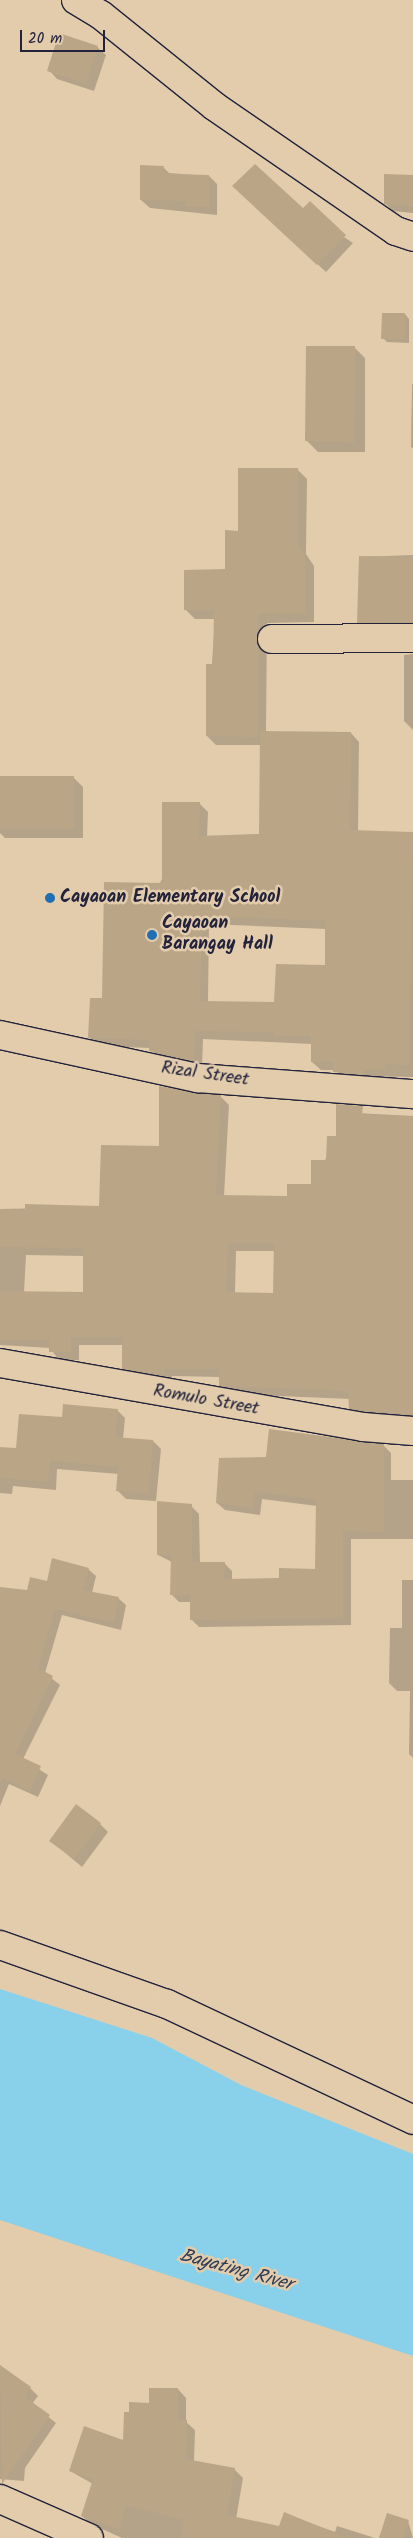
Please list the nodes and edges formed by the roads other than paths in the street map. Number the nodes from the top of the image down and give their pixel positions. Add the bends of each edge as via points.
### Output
1 (76, 0) edge
2 (413, 237) edge
3 (413, 638) edge
4 (272, 639) dead end
5 (0, 1035) edge
6 (413, 1094) edge
7 (0, 1363) edge
8 (413, 1430) edge
9 (0, 1945) edge
10 (413, 2120) edge
11 (0, 2499) edge
12 (89, 2538) edge

1 - 2 street via 101,15 214,106 396,231
3 - 4 street
5 - 6 street, Rizal Street via 198,1078
7 - 8 street, Romulo Street via 354,1426
9 - 10 street via 167,2004
11 - 12 street

